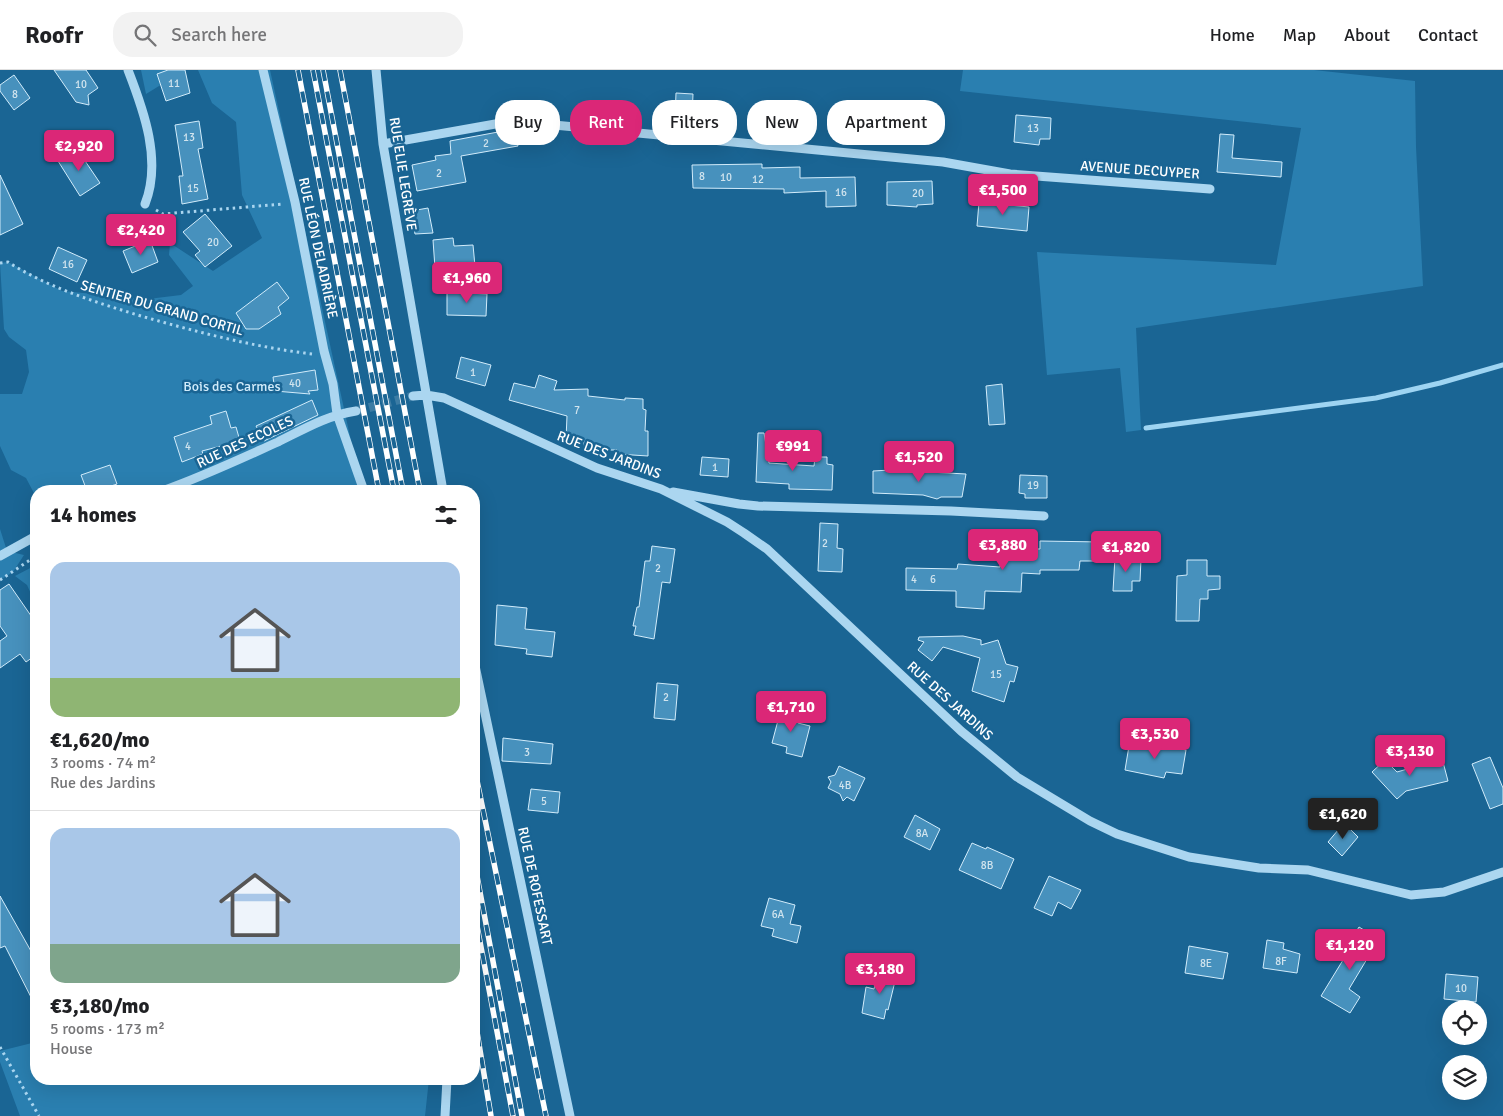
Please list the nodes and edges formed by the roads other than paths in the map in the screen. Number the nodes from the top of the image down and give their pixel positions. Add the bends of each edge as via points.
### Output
1 (128, 70) edge
2 (263, 70) edge
3 (376, 70) edge
4 (383, 144) junction
5 (1210, 189) dead end
6 (145, 204) road end
7 (426, 395) junction
8 (413, 396) tunnel mouth
9 (356, 411) tunnel mouth
10 (337, 414) junction
11 (177, 485) edge
12 (362, 485) edge
13 (442, 485) edge
14 (661, 490) junction
15 (1044, 516) dead end
16 (30, 539) edge
17 (0, 556) edge
18 (480, 688) edge
19 (1503, 872) edge
20 (447, 1085) edge
21 (445, 1116) edge
22 (570, 1116) edge

1 - 6 street via 149,140 152,175
2 - 10 street, RUE LÉON DELADRIÈRE via 295,202
3 - 4 street, RUE ELIE LEGRÈVE
4 - 5 street, AVENUE DECUYPER via 512,121 934,162 1010,174
4 - 7 street, RUE ELIE LEGRÈVE
7 - 8 street
7 - 13 street
7 - 14 street, RUE DES JARDINS via 444,398 598,468
9 - 10 street
10 - 11 street, RUE DES ECOLES via 233,463
10 - 12 street, RUE LÉON DELADRIÈRE
14 - 15 street via 758,506
14 - 19 street, RUE DES JARDINS via 727,522 767,549 961,731 1017,777 1117,834 1189,857 1259,868 1308,870 1411,895 1444,892
16 - 17 street
18 - 22 street, RUE DE ROFESSART
20 - 21 street

